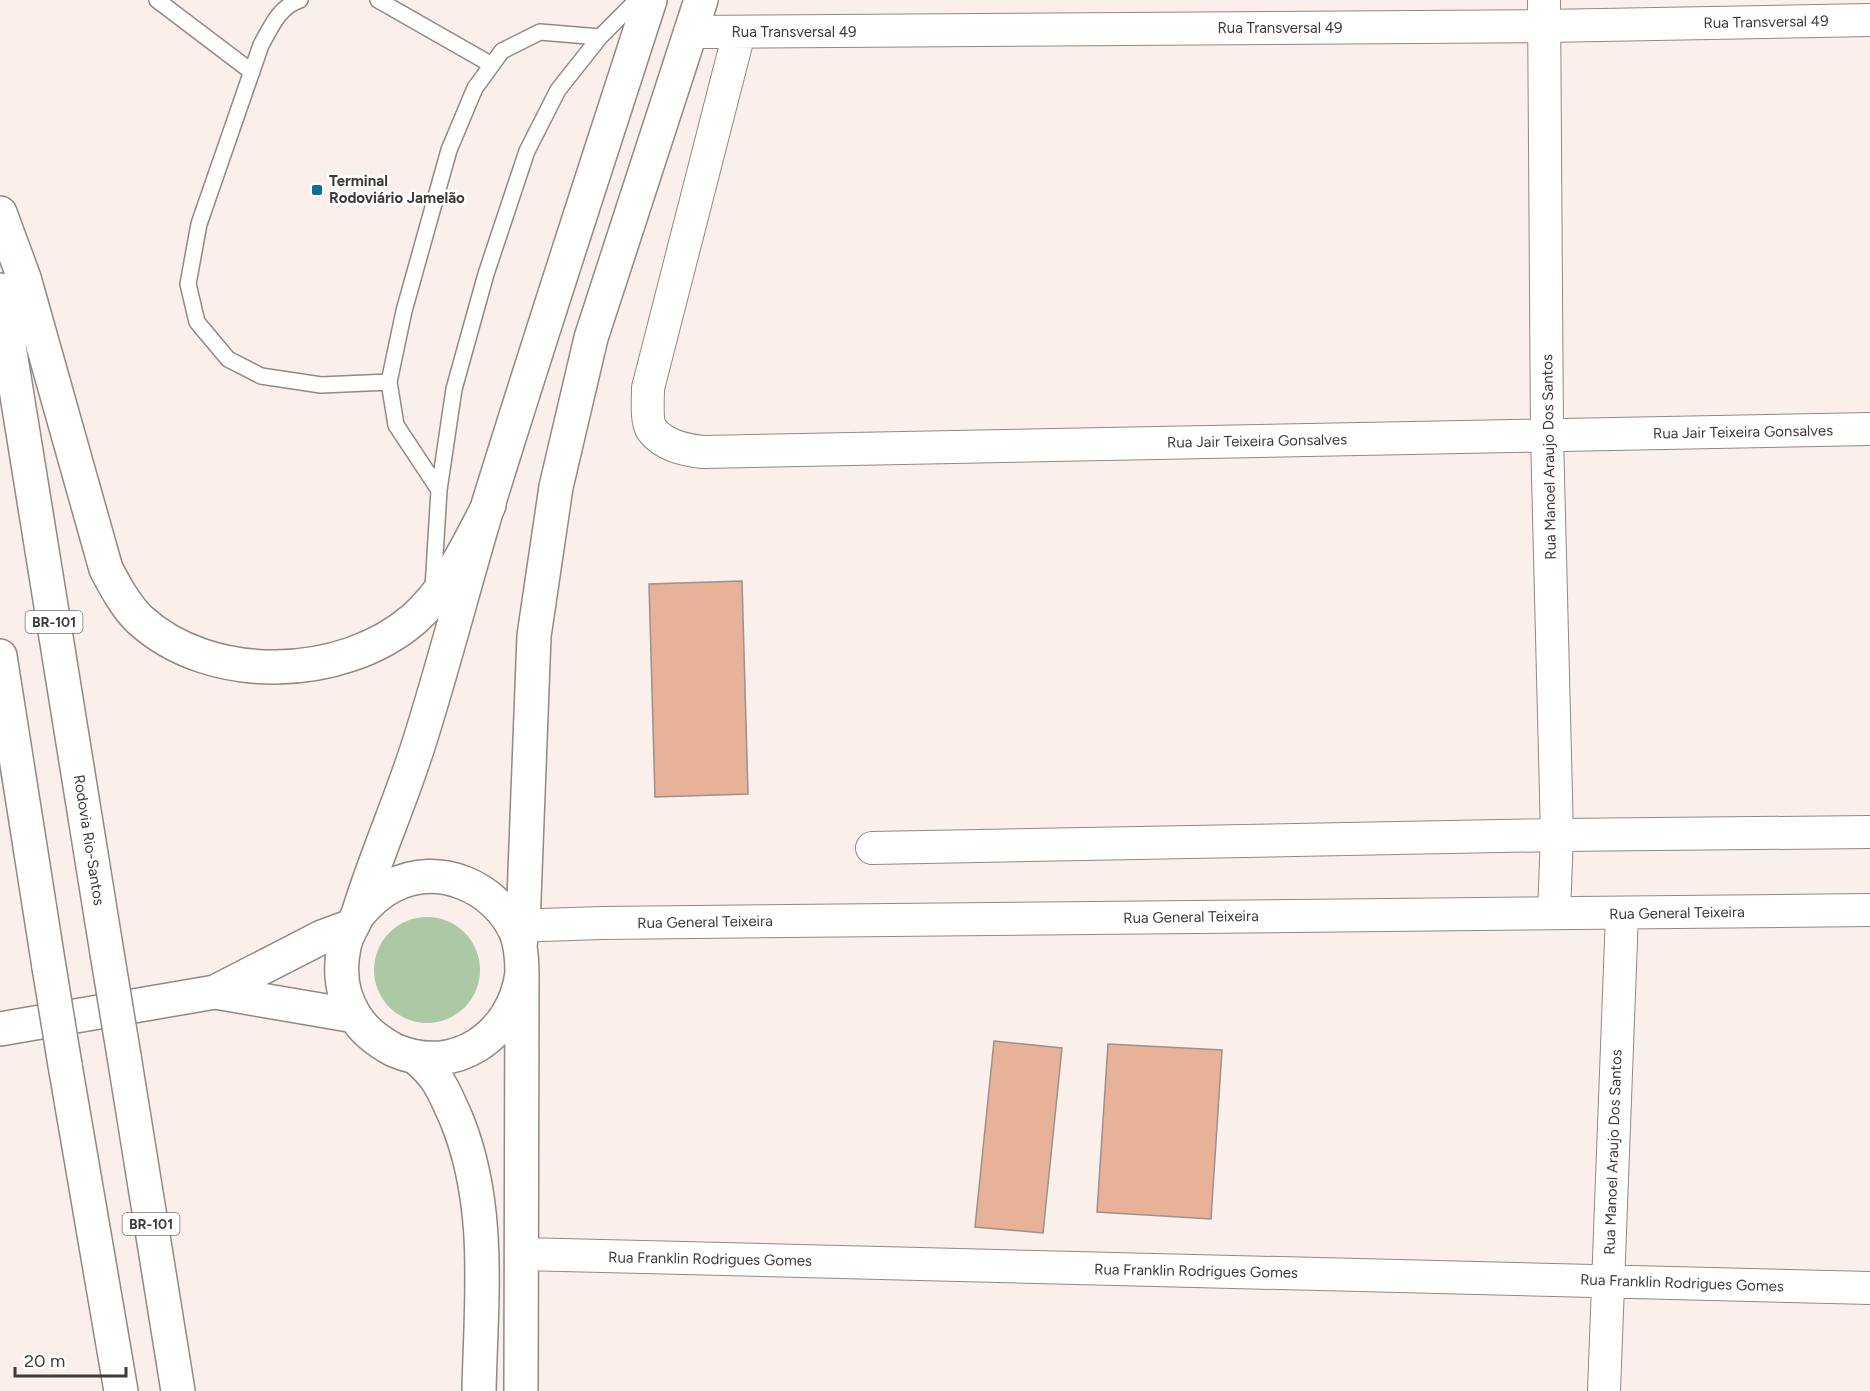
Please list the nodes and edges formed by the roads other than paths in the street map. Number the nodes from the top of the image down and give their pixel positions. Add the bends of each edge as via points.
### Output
1 (157, 0) edge
2 (300, 0) edge
3 (378, 0) edge
4 (637, 0) edge
5 (650, 0) edge
6 (701, 0) edge
7 (1545, 13) edge
8 (1870, 20) edge
9 (690, 32) junction
10 (739, 33) junction
11 (600, 37) junction
12 (492, 65) junction
13 (252, 72) junction
14 (0, 213) edge
15 (0, 290) edge
16 (389, 382) junction
17 (1870, 429) edge
18 (1547, 436) junction
19 (438, 490) junction
20 (489, 505) junction
21 (433, 600) junction
22 (0, 656) edge
23 (1870, 832) edge
24 (1557, 835) junction
25 (872, 848) dead end
26 (1870, 910) edge
27 (1554, 913) junction
28 (1622, 914) junction
29 (355, 921) junction
30 (519, 942) junction
31 (215, 992) junction
32 (355, 1016) junction
33 (0, 1029) edge
34 (416, 1057) junction
35 (522, 1254) junction
36 (1608, 1281) junction
37 (1870, 1288) edge
38 (121, 1391) edge
39 (178, 1391) edge
40 (479, 1391) edge
41 (520, 1391) edge
42 (1604, 1391) edge

1 - 13 lane
2 - 13 lane via 276,18
3 - 12 lane
4 - 11 lane
5 - 20 main road
6 - 9 main road
7 - 8 street, Rua Transversal 49
7 - 10 street, Rua Transversal 49
7 - 18 street, Rua Manoel Araujo Dos Santos
9 - 10 street, Rua Transversal 49
9 - 30 main road via 591,338 556,487 534,636
10 - 18 street, Rua Jair Teixeira Gonsalves via 648,388 651,429 683,450
11 - 12 lane via 540,32 502,51
11 - 19 lane via 558,90 527,151 486,274 454,389
12 - 16 lane via 474,88 449,150 404,311
13 - 16 lane via 199,224 188,284 197,322 228,358 261,376 321,385
14 - 21 main road via 24,278 106,569 138,618 163,638 194,654 242,665 282,667 351,655 397,633
15 - 39 main road, Rodovia Rio-Santos / BR-101, bridge
16 - 19 lane via 396,425
17 - 18 street, Rua Jair Teixeira Gonsalves
18 - 24 street, Rua Manoel Araujo Dos Santos
19 - 21 lane
20 - 21 main road
20 - 29 main road via 420,741
22 - 38 main road, bridge
23 - 24 street
24 - 25 street
24 - 27 street, Rua Manoel Araujo Dos Santos
26 - 28 street, Rua General Teixeira
27 - 28 street, Rua General Teixeira
27 - 30 street, Rua General Teixeira via 661,922
28 - 36 street, Rua Manoel Araujo Dos Santos
29 - 30 main road via 368,904 392,886 436,877 466,883 492,898
29 - 31 main road
29 - 32 main road via 345,943 341,973
30 - 34 main road via 520,988 499,1028 488,1039 461,1053
30 - 35 main road
31 - 32 main road
31 - 33 main road
32 - 34 main road via 376,1039
34 - 40 main road via 436,1078 448,1100 464,1137 475,1178 482,1236
35 - 36 street, Rua Franklin Rodrigues Gomes
35 - 41 main road
36 - 37 street, Rua Franklin Rodrigues Gomes
36 - 42 street, Rua Manoel Araujo Dos Santos

